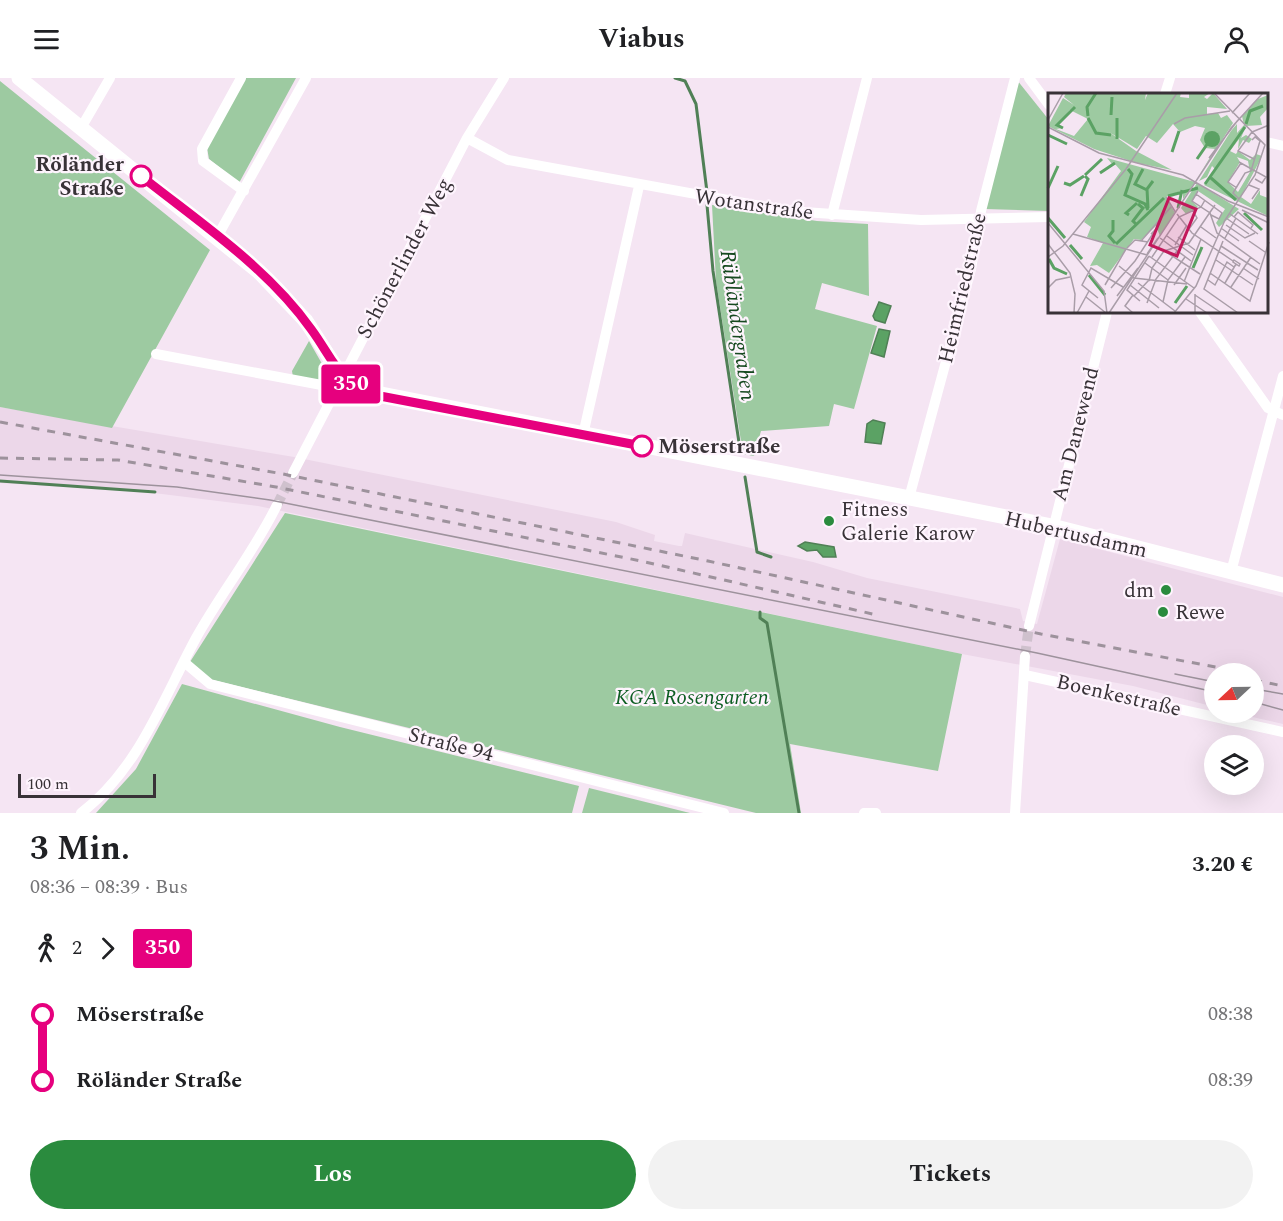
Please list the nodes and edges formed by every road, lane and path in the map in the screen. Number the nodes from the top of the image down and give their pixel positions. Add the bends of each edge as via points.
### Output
1 (19, 78) edge
2 (110, 78) edge
3 (241, 78) edge
4 (306, 78) edge
5 (504, 78) edge
6 (867, 78) edge
7 (1015, 78) edge
8 (1029, 78) edge
9 (1170, 78) edge
10 (1165, 93) edge
11 (1048, 104) edge
12 (81, 128) junction
13 (467, 138) junction
14 (1268, 142) edge
15 (1283, 146) edge
16 (639, 186) junction
17 (244, 191) junction
18 (832, 215) junction
19 (1048, 217) edge
20 (980, 220) junction
21 (217, 237) junction
22 (1106, 314) edge
23 (1202, 314) edge
24 (156, 354) dead end
25 (1283, 376) edge
26 (342, 377) junction
27 (335, 392) junction
28 (1278, 414) edge
29 (582, 435) junction
30 (293, 473) tunnel mouth
31 (909, 498) junction
32 (277, 505) tunnel mouth
33 (1052, 526) junction
34 (1231, 572) junction
35 (1283, 585) edge
36 (1029, 626) tunnel mouth
37 (1025, 656) tunnel mouth
38 (184, 662) junction
39 (1025, 675) junction
40 (1283, 732) edge
41 (81, 813) edge
42 (723, 813) edge
43 (864, 813) edge
44 (876, 813) edge
45 (1015, 813) edge

1 - 12 street
2 - 12 street
3 - 17 street via 201,155
4 - 17 street
5 - 13 street, Schönerlinder Weg
6 - 18 street
7 - 20 street, Heimfriedstraße
8 - 11 street
9 - 10 street
12 - 21 street
13 - 16 street, Wotanstraße via 508,160
13 - 26 street, Schönerlinder Weg
14 - 15 street
16 - 18 street, Wotanstraße
16 - 29 street
17 - 21 street
18 - 20 street, Wotanstraße
19 - 20 street, Wotanstraße
20 - 31 street, Heimfriedstraße via 971,269
21 - 26 street via 293,305
22 - 33 street, Am Danewend
23 - 28 street
24 - 27 street via 327,386
25 - 28 street
26 - 27 street, Schönerlinder Weg
26 - 29 street, Hubertusdamm via 361,390 380,396
27 - 30 street, Schönerlinder Weg
28 - 34 street
29 - 31 street, Hubertusdamm
31 - 33 street, Hubertusdamm
32 - 38 street
33 - 34 street, Hubertusdamm
33 - 36 street, Am Danewend
34 - 35 street, Hubertusdamm
37 - 39 street
38 - 41 street via 133,758
38 - 42 street, Straße 94 via 210,684
39 - 40 street, Boenkestraße
39 - 45 street
43 - 44 street

